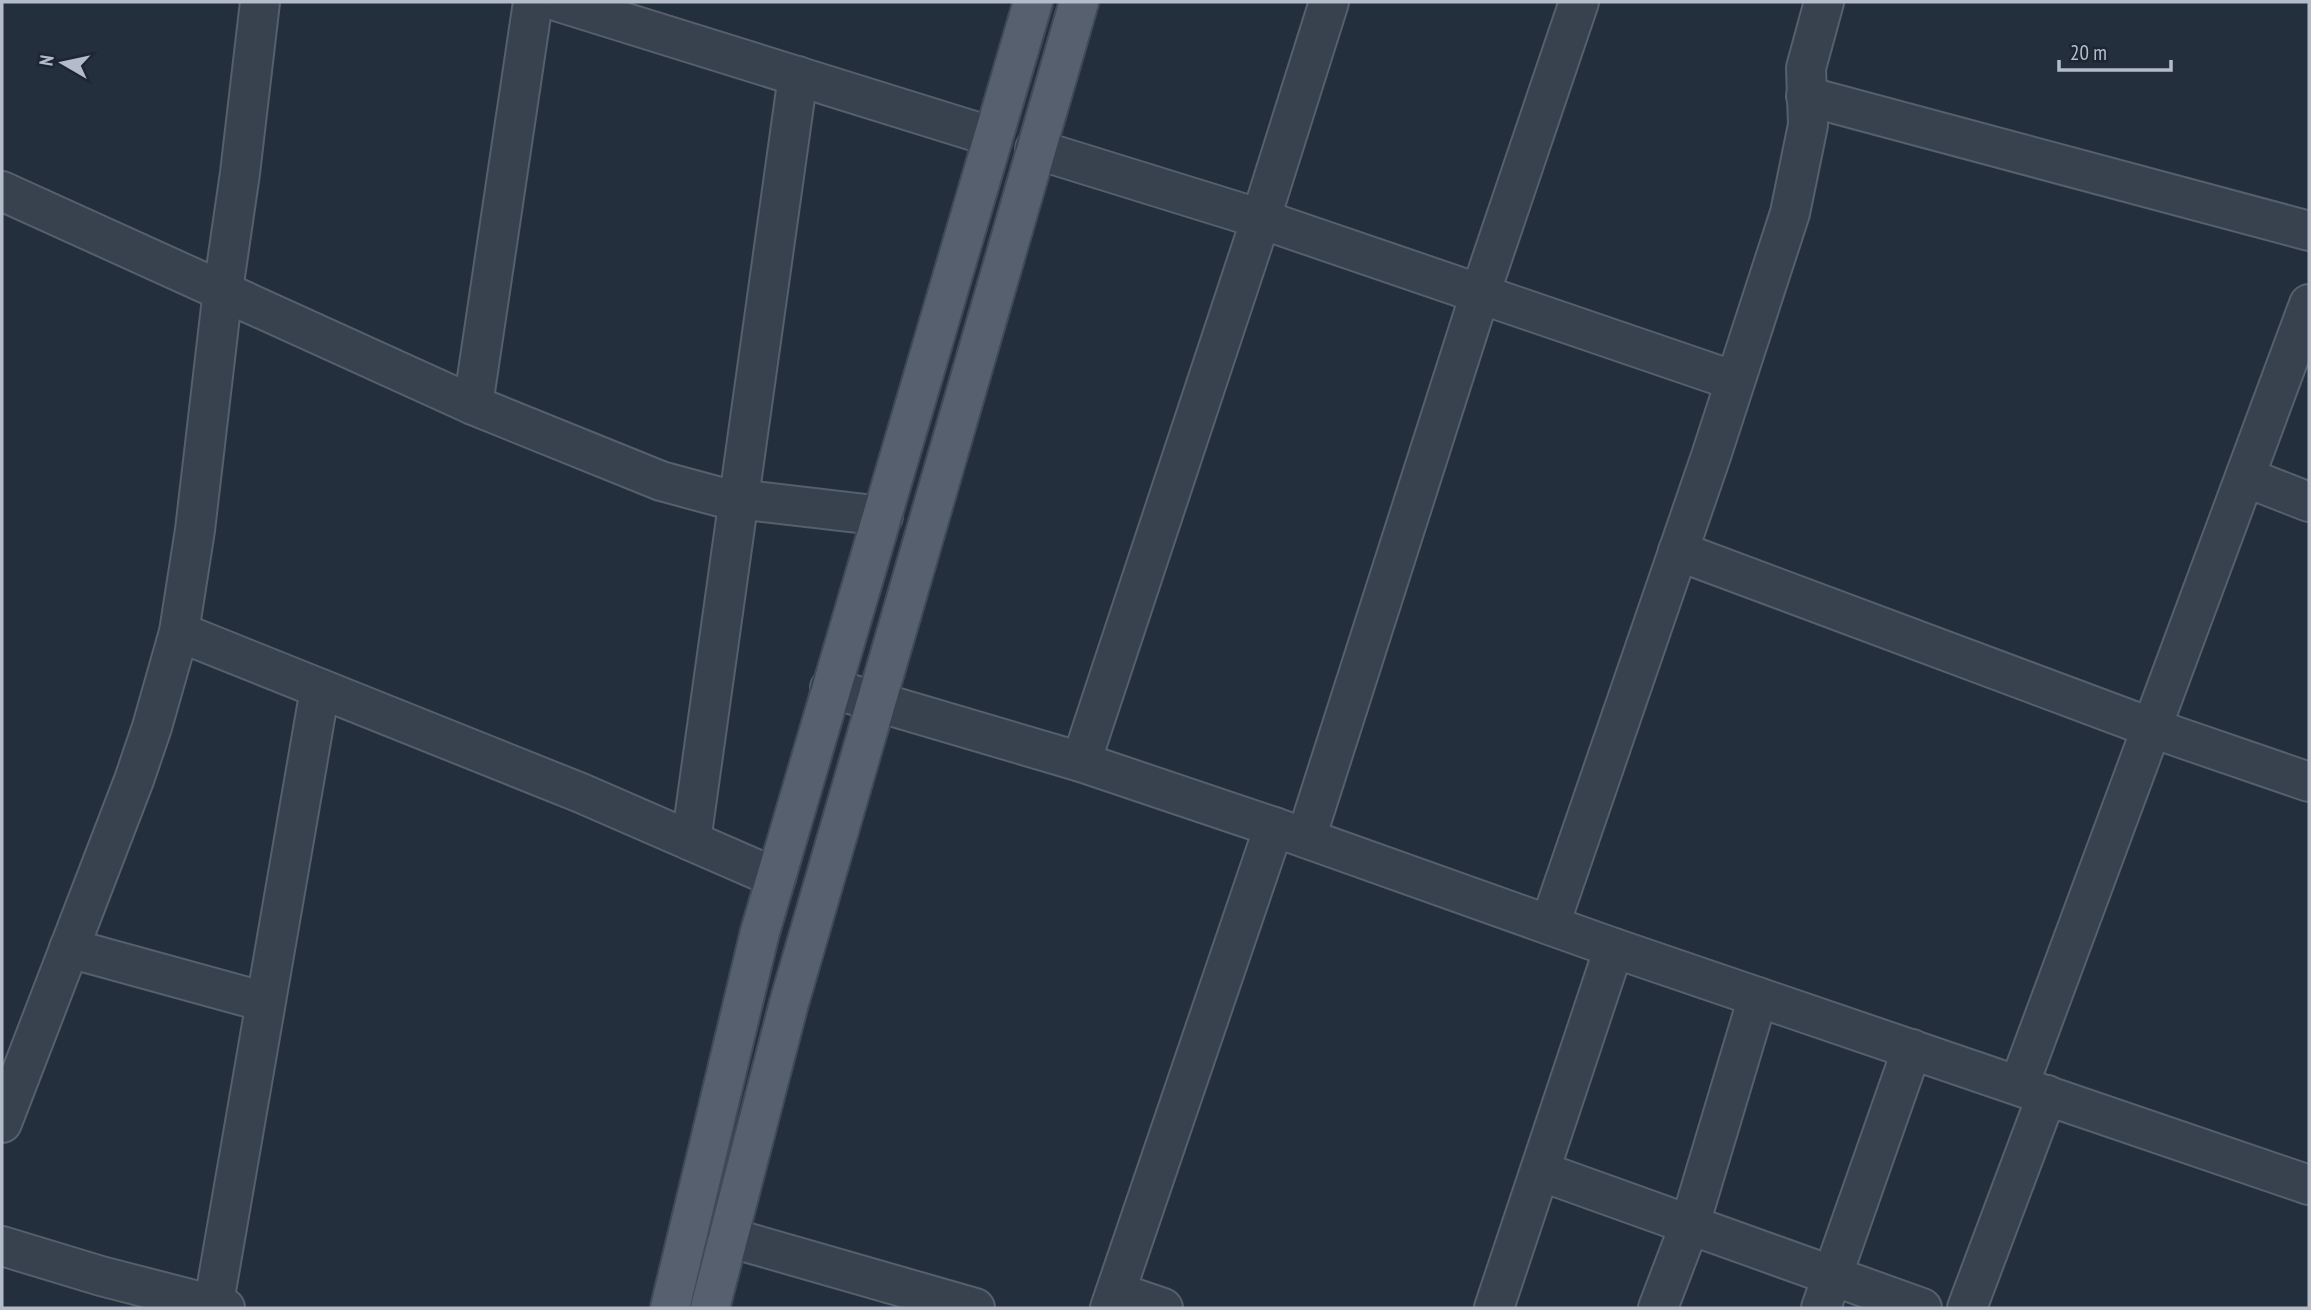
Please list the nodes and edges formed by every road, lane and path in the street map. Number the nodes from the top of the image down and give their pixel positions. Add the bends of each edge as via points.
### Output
1 (260, 2) edge
2 (533, 2) edge
3 (559, 2) edge
4 (1033, 2) edge
5 (1079, 2) edge
6 (1329, 2) edge
7 (1579, 2) edge
8 (1824, 2) edge
9 (798, 76) junction
10 (1806, 96) junction
11 (993, 137) junction
12 (1035, 149) junction
13 (2, 191) edge
14 (1261, 219) junction
15 (2309, 231) edge
16 (223, 290) junction
17 (1480, 294) junction
18 (2309, 304) edge
19 (1735, 381) junction
20 (473, 405) junction
21 (2245, 477) junction
22 (738, 500) junction
23 (2309, 502) edge
24 (883, 516) junction
25 (1678, 551) junction
26 (179, 632) junction
27 (830, 688) junction
28 (320, 689) junction
29 (877, 702) junction
30 (2152, 728) junction
31 (1081, 762) junction
32 (2309, 782) edge
33 (1290, 832) junction
34 (691, 841) junction
35 (776, 878) junction
36 (1550, 924) junction
37 (69, 948) junction
38 (1614, 948) junction
39 (1758, 997) junction
40 (265, 1002) junction
41 (1912, 1049) junction
42 (2033, 1090) junction
43 (2, 1123) edge
44 (1539, 1171) junction
45 (2309, 1185) edge
46 (1690, 1224) junction
47 (728, 1237) junction
48 (2, 1246) edge
49 (1826, 1292) edge
50 (1113, 1300) edge
51 (217, 1307) edge
52 (670, 1308) edge
53 (710, 1308) edge
54 (975, 1308) edge
55 (1163, 1308) edge
56 (1494, 1308) edge
57 (1658, 1308) edge
58 (1922, 1308) edge
59 (1967, 1308) edge

1 - 16 street
2 - 20 street
3 - 9 street
4 - 11 main road
5 - 12 main road
6 - 14 street
7 - 17 street
8 - 10 street via 1806,68
9 - 11 street
9 - 22 street
10 - 15 street
10 - 19 street via 1808,125 1790,213
11 - 24 main road
12 - 14 street
12 - 29 main road
13 - 16 street
14 - 17 street
14 - 31 street
16 - 20 street
16 - 26 street
17 - 19 street
17 - 33 street
18 - 21 street
19 - 25 street
20 - 22 street via 661,481
21 - 23 street
21 - 30 street
22 - 24 street
22 - 34 street
24 - 27 main road
25 - 30 street
25 - 36 street
26 - 28 street
26 - 37 street via 152,727
27 - 29 street
27 - 35 main road
28 - 34 street
28 - 40 street
29 - 31 street
29 - 47 main road via 789,1003
30 - 32 street
30 - 42 street
31 - 33 street
33 - 36 street
33 - 50 street
34 - 35 street
35 - 52 main road
36 - 38 street
37 - 40 street
37 - 43 street
38 - 39 street
38 - 44 street
39 - 41 street
39 - 46 street
40 - 51 street
41 - 42 street
41 - 49 street
42 - 45 street
42 - 59 street
44 - 46 street
44 - 56 street
46 - 49 street
46 - 57 street
47 - 53 main road
47 - 54 street
48 - 51 street
49 - 58 street
50 - 55 street

